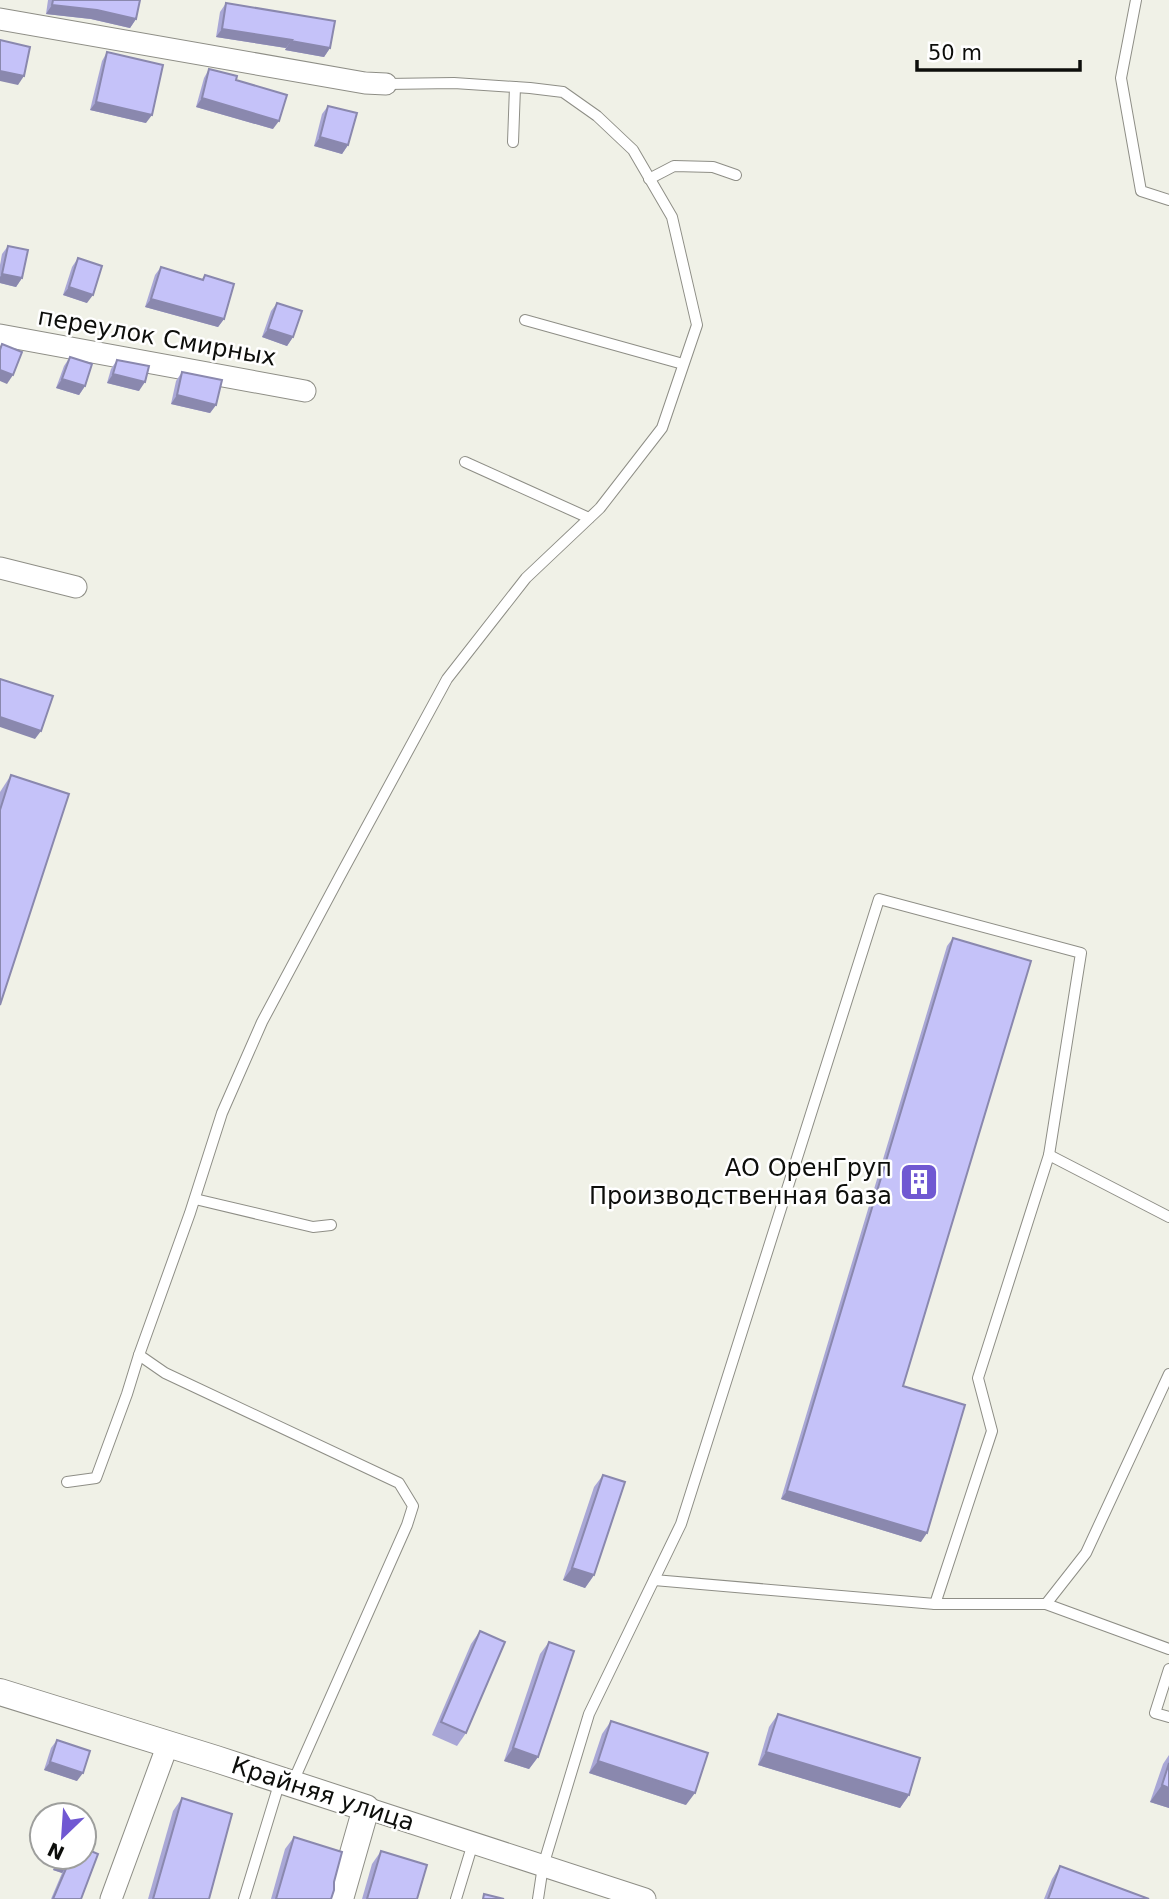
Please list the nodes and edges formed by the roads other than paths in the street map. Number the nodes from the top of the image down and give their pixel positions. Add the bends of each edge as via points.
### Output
1 (1136, 0) edge
2 (0, 19) edge
3 (386, 84) joint
4 (515, 87) junction
5 (513, 142) dead end
6 (736, 175) dead end
7 (649, 178) junction
8 (1169, 200) edge
9 (525, 320) dead end
10 (0, 335) edge
11 (683, 364) junction
12 (305, 391) dead end
13 (465, 462) dead end
14 (589, 518) junction
15 (0, 568) edge
16 (76, 587) dead end
17 (1049, 1154) junction
18 (195, 1199) junction
19 (1169, 1217) edge
20 (331, 1225) dead end
21 (139, 1355) junction
22 (1169, 1374) edge
23 (67, 1482) dead end
24 (654, 1580) junction
25 (934, 1604) junction
26 (1046, 1604) junction
27 (1169, 1649) edge
28 (1169, 1669) edge
29 (0, 1692) edge
30 (1169, 1717) edge
31 (168, 1744) junction
32 (286, 1782) junction
33 (366, 1808) junction
34 (473, 1843) junction
35 (543, 1866) junction
36 (111, 1899) edge
37 (244, 1899) edge
38 (340, 1899) edge
39 (456, 1899) edge
40 (538, 1899) edge
41 (645, 1899) edge

1 - 8 lane via 1121,78 1141,191
2 - 3 street
3 - 4 lane
4 - 5 lane
4 - 7 lane via 563,93 597,116 633,150
6 - 7 lane via 713,167 674,166
7 - 11 lane via 672,217 696,325
9 - 11 lane
10 - 12 street, переулок Смирных
11 - 14 lane via 662,428
13 - 14 lane
14 - 18 lane via 526,578 447,679 262,1023 222,1113
15 - 16 street
17 - 19 lane
17 - 24 lane via 1081,953 879,900 681,1524
17 - 25 lane via 978,1378 992,1431
18 - 20 lane via 313,1227
18 - 21 lane
21 - 23 lane via 96,1478
21 - 32 lane via 165,1373 399,1483 413,1506
22 - 26 lane via 1086,1553
24 - 25 lane
24 - 35 lane via 589,1714
25 - 26 lane
26 - 27 lane
28 - 30 lane via 1155,1713
29 - 31 street, Крайняя улица
31 - 32 street, Крайняя улица
31 - 36 street
32 - 33 street, Крайняя улица
32 - 37 lane
33 - 34 street, Крайняя улица
33 - 38 street
34 - 35 street, Крайняя улица
34 - 39 lane
35 - 40 lane
35 - 41 street, Крайняя улица

